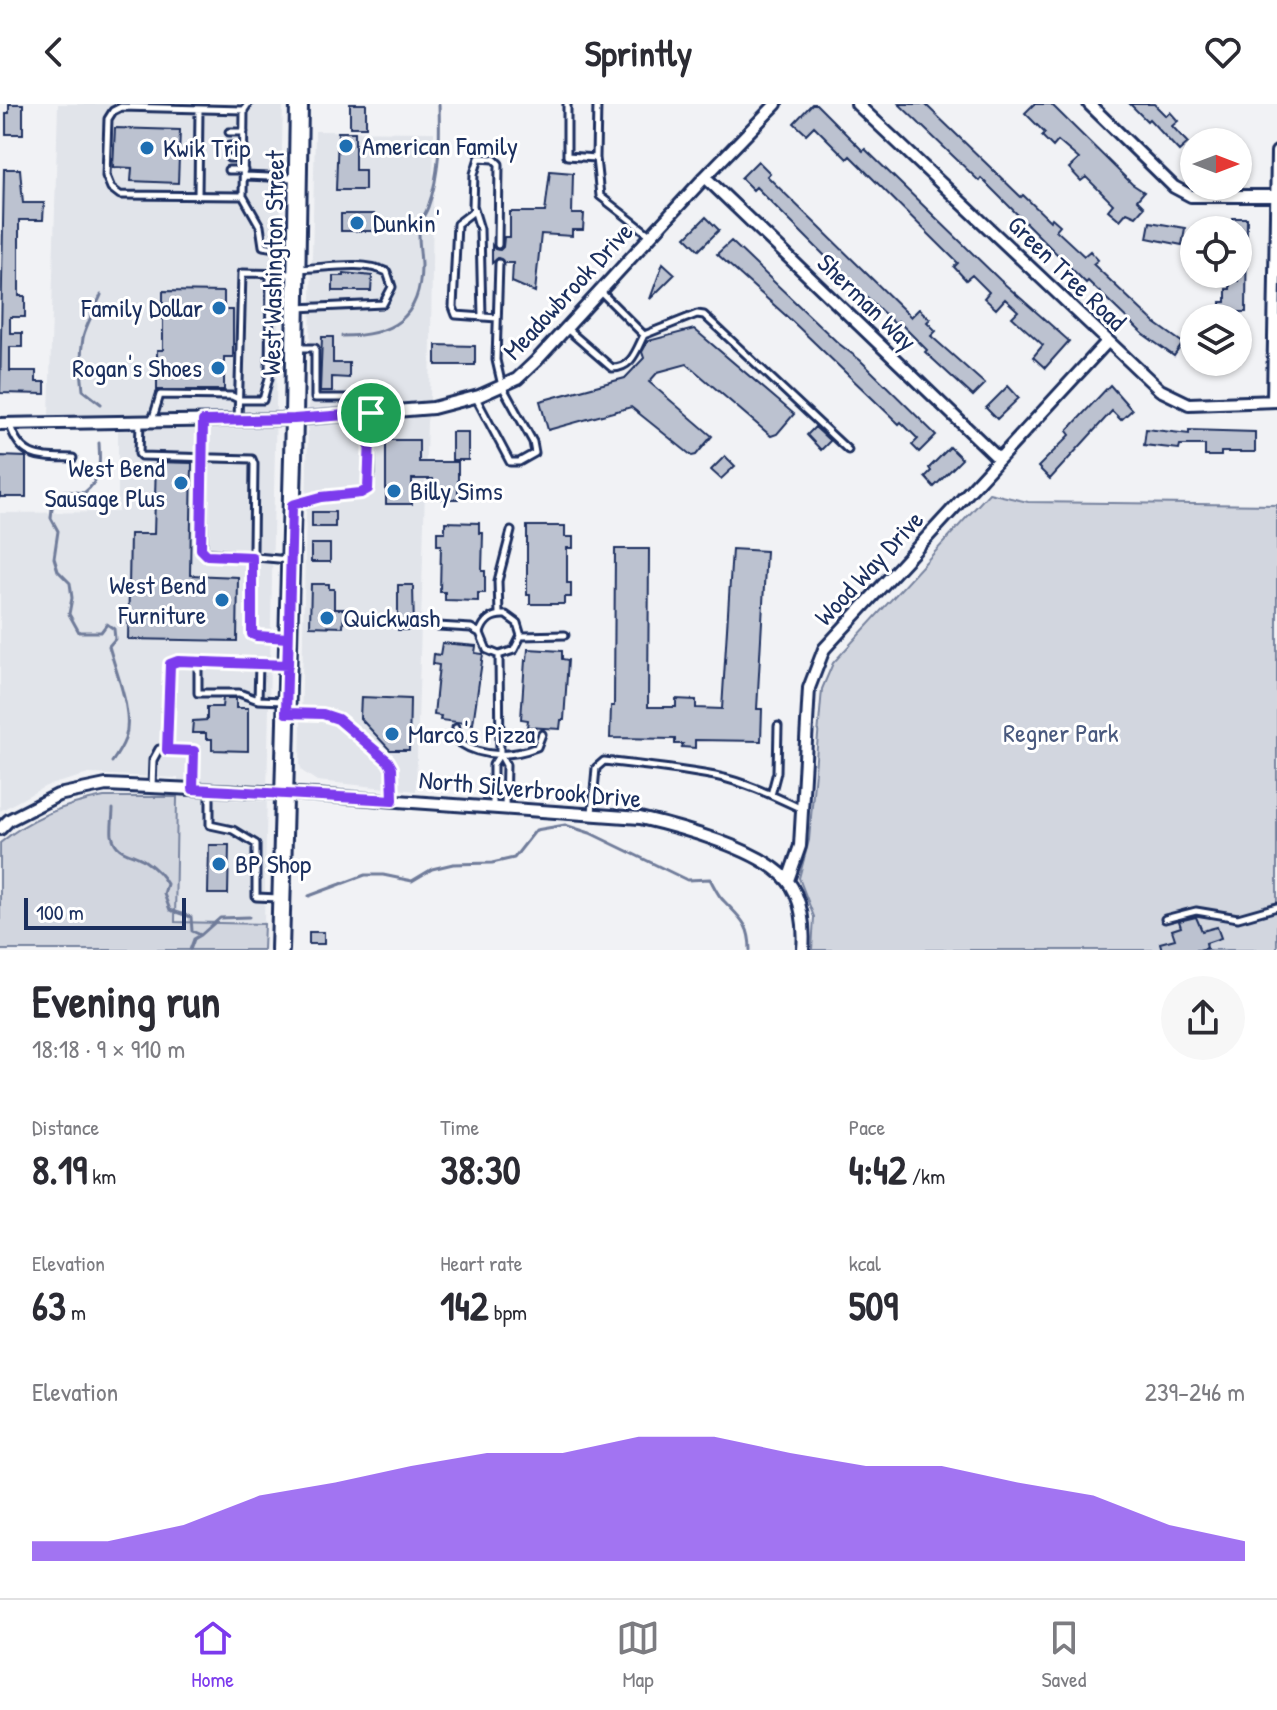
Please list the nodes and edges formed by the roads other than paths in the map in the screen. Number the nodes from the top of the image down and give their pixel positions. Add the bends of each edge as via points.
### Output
1 (111, 104) edge
2 (248, 104) edge
3 (299, 104) edge
4 (567, 104) edge
5 (597, 104) edge
6 (776, 104) edge
7 (857, 104) edge
8 (1089, 104) edge
9 (199, 109) junction
10 (244, 110) junction
11 (113, 111) junction
12 (199, 132) junction
13 (210, 132) dead end
14 (229, 132) dead end
15 (244, 132) junction
16 (198, 145) junction
17 (209, 145) dead end
18 (229, 146) dead end
19 (244, 146) junction
20 (1277, 152) edge
21 (198, 157) junction
22 (209, 158) dead end
23 (229, 158) dead end
24 (244, 158) junction
25 (596, 158) junction
26 (198, 170) junction
27 (209, 170) dead end
28 (228, 170) dead end
29 (244, 173) junction
30 (705, 177) junction
31 (298, 178) junction
32 (198, 196) junction
33 (243, 196) junction
34 (1276, 196) edge
35 (474, 211) junction
36 (651, 236) junction
37 (498, 245) dead end
38 (297, 251) junction
39 (499, 263) dead end
40 (297, 272) junction
41 (270, 274) junction
42 (600, 291) junction
43 (296, 308) junction
44 (482, 316) junction
45 (497, 318) junction
46 (566, 328) junction
47 (644, 335) junction
48 (1107, 342) junction
49 (295, 348) junction
50 (502, 386) junction
51 (475, 397) junction
52 (240, 400) junction
53 (1275, 401) edge
54 (371, 413) junction
55 (358, 414) junction
56 (294, 419) junction
57 (238, 420) junction
58 (203, 421) junction
59 (140, 422) junction
60 (152, 422) junction
61 (5, 424) edge
62 (848, 450) dead end
63 (203, 457) junction
64 (73, 458) dead end
65 (999, 459) junction
66 (292, 505) junction
67 (511, 531) dead end
68 (252, 557) junction
69 (291, 560) junction
70 (499, 614) junction
71 (438, 626) dead end
72 (480, 633) junction
73 (565, 635) dead end
74 (521, 636) junction
75 (288, 638) junction
76 (499, 655) junction
77 (198, 662) junction
78 (259, 664) junction
79 (288, 665) junction
80 (258, 700) junction
81 (287, 707) junction
82 (778, 726) dead end
83 (456, 728) dead end
84 (542, 734) dead end
85 (167, 750) junction
86 (500, 754) junction
87 (152, 787) junction
88 (193, 789) junction
89 (210, 789) junction
90 (284, 793) junction
91 (771, 795) junction
92 (393, 800) junction
93 (499, 806) junction
94 (802, 809) junction
95 (592, 813) junction
96 (0, 829) edge
97 (788, 880) junction
98 (281, 898) junction
99 (1277, 907) edge
100 (1165, 919) dead end
101 (280, 950) edge
102 (803, 950) edge

1 - 11 lane
2 - 10 lane
3 - 31 main road, West Washington Street
4 - 25 lane via 567,156
5 - 25 lane
6 - 30 street, Meadowbrook Drive
7 - 48 street, Green Tree Road
8 - 34 street via 1174,187 1191,196
9 - 10 lane
9 - 11 lane
9 - 12 lane
10 - 15 lane
11 - 32 lane via 106,162 111,188 120,195
12 - 13 lane
12 - 16 lane
14 - 15 lane
15 - 19 lane
16 - 17 lane
16 - 21 lane
18 - 19 lane
19 - 24 lane
20 - 34 street
21 - 22 lane
21 - 26 lane
23 - 24 lane
24 - 29 lane
25 - 36 lane via 600,196
26 - 27 lane
26 - 32 lane
28 - 29 lane
29 - 31 lane
29 - 33 lane
30 - 36 street, Meadowbrook Drive
30 - 65 street, Sherman Way
31 - 38 main road, West Washington Street
32 - 33 lane
33 - 38 lane via 260,226 263,246
34 - 53 street
35 - 37 lane via 476,162 494,159 500,169
35 - 44 lane via 480,229
35 - 44 lane via 457,224 453,307 456,315
36 - 42 street, Meadowbrook Drive
38 - 40 main road, West Washington Street
39 - 45 lane
40 - 41 lane
40 - 43 main road, West Washington Street
40 - 43 lane via 378,268 387,272 392,287 383,304
41 - 52 lane via 269,378 263,400
41 - 52 lane via 242,273
42 - 46 street, Meadowbrook Drive
42 - 47 lane
43 - 49 main road, West Washington Street
44 - 45 lane
45 - 50 lane via 496,360
46 - 47 lane via 612,368 632,360
46 - 50 street, Meadowbrook Drive via 517,379
47 - 62 lane via 704,315
48 - 53 street, Green Tree Road via 1160,390 1189,404
48 - 65 street, Wood Way Drive
49 - 55 lane via 315,348 315,398 357,398
49 - 56 main road, West Washington Street
50 - 51 street, Meadowbrook Drive
50 - 51 lane via 536,449 519,462 510,462
51 - 54 street, Meadowbrook Drive via 433,408
52 - 57 lane
52 - 60 lane via 160,395
54 - 55 street, Meadowbrook Drive
54 - 66 lane via 368,489
55 - 56 street, Meadowbrook Drive
56 - 57 street, Meadowbrook Drive
56 - 66 main road, West Washington Street
57 - 58 street, Meadowbrook Drive
58 - 60 street, Meadowbrook Drive
58 - 63 lane
59 - 60 street, Meadowbrook Drive
59 - 61 street, Meadowbrook Drive
59 - 63 lane via 141,456
61 - 64 lane via 23,450 38,457
63 - 68 lane via 201,549 207,555
63 - 68 lane via 252,459
65 - 94 street, Wood Way Drive via 824,649 809,688
66 - 69 main road, West Washington Street
67 - 70 lane via 498,581
68 - 69 lane
68 - 75 lane via 252,634
69 - 75 main road, West Washington Street
70 - 72 lane via 486,620
70 - 74 lane via 517,623
71 - 72 lane
72 - 76 lane via 487,650
73 - 74 lane
74 - 76 lane via 514,650
75 - 79 main road, West Washington Street
76 - 86 lane
77 - 78 lane
77 - 80 lane via 198,693 239,693
77 - 85 lane via 170,664
78 - 79 lane
78 - 80 lane
79 - 81 main road, West Washington Street
80 - 81 lane
81 - 90 main road, West Washington Street
81 - 92 lane via 338,719 388,761
82 - 91 lane
83 - 86 lane via 466,747
84 - 86 lane via 537,747
85 - 87 lane via 159,749 153,760
85 - 88 lane via 194,751
86 - 93 lane via 506,765
86 - 93 lane via 493,765
87 - 88 street, North Silverbrook Drive
87 - 96 street, North Silverbrook Drive via 106,785 58,795
88 - 89 street, North Silverbrook Drive
89 - 90 street, North Silverbrook Drive
89 - 98 lane via 210,825 233,830 256,844 256,897
90 - 92 street, North Silverbrook Drive
90 - 98 main road, West Washington Street
91 - 94 lane
91 - 95 lane via 716,776 604,761 596,768
92 - 93 street, North Silverbrook Drive
93 - 95 street, North Silverbrook Drive
94 - 97 street, Wood Way Drive via 800,846
95 - 97 street, North Silverbrook Drive via 688,830 761,860
97 - 102 street via 805,921
98 - 101 main road, West Washington Street
99 - 100 lane via 1238,918 1196,911

